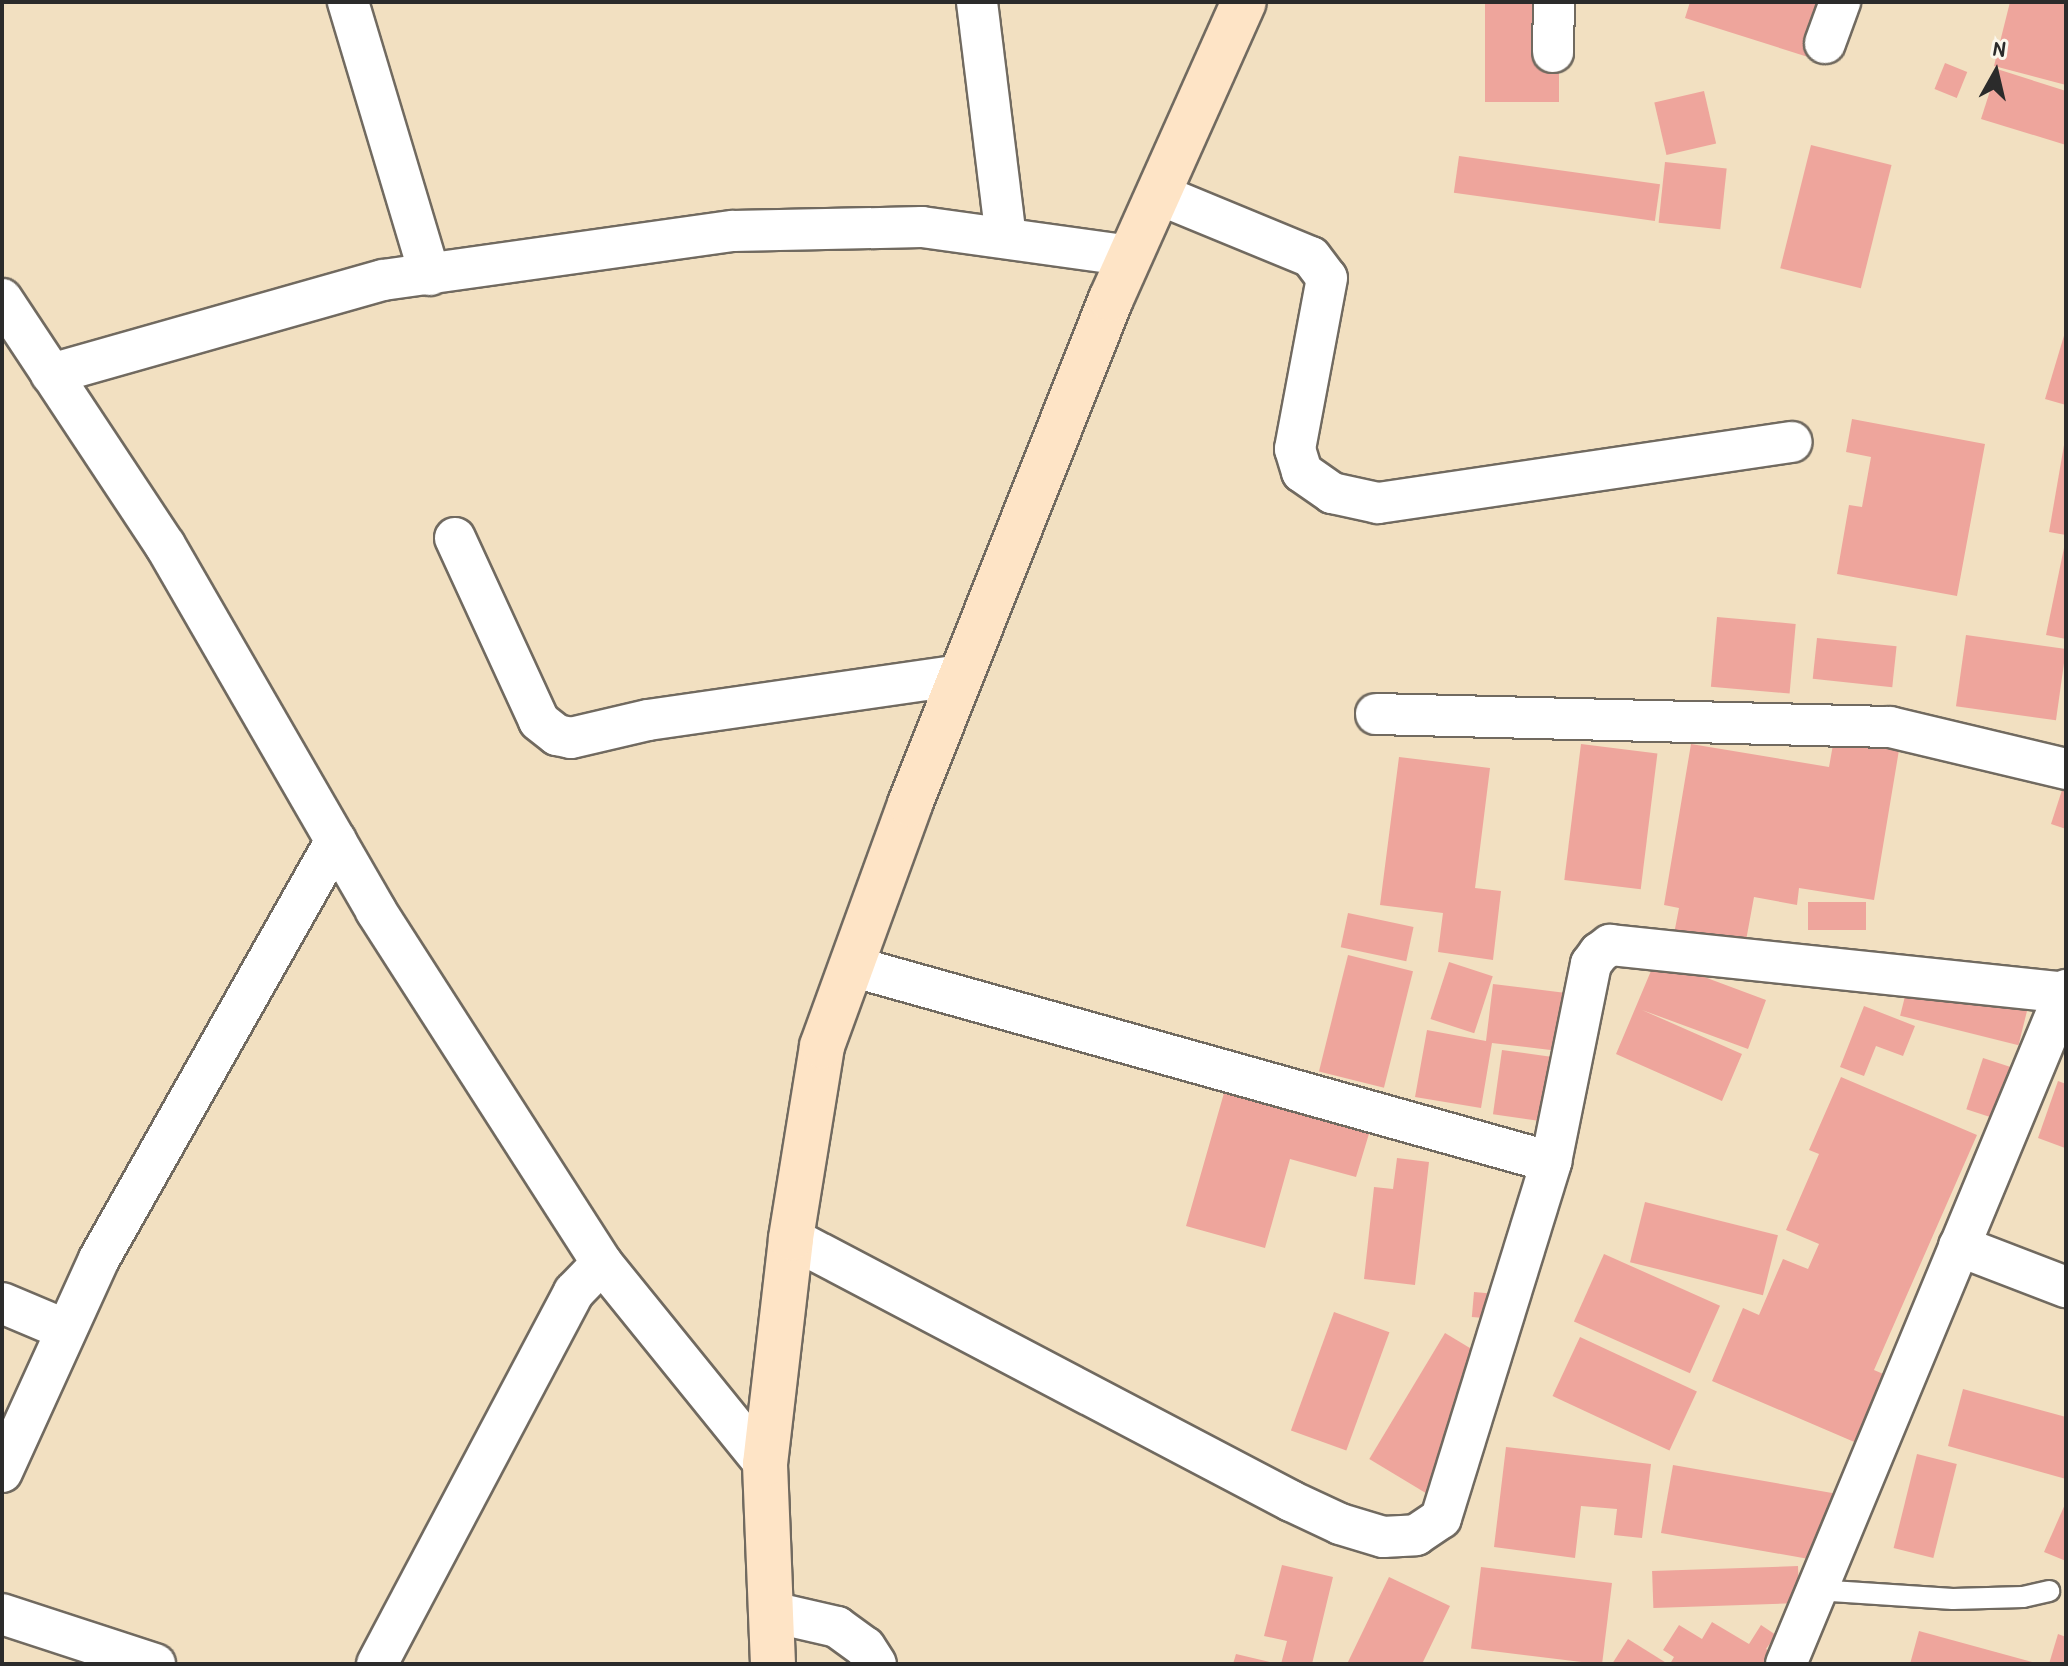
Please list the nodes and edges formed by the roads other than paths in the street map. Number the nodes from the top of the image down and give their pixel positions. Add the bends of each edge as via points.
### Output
1 (348, 2) edge
2 (977, 2) edge
3 (1244, 2) edge
4 (1554, 2) edge
5 (1840, 2) edge
6 (1825, 43) dead end
7 (1553, 52) dead end
8 (1158, 194) junction
9 (1006, 237) junction
10 (1131, 256) junction
11 (430, 275) junction
12 (2, 299) edge
13 (51, 374) junction
14 (1792, 442) dead end
15 (455, 538) dead end
16 (961, 675) junction
17 (1376, 714) dead end
18 (2066, 769) edge
19 (336, 840) junction
20 (851, 966) junction
21 (2065, 991) edge
22 (1551, 1162) junction
23 (791, 1238) junction
24 (1959, 1246) junction
25 (602, 1263) junction
26 (2066, 1287) edge
27 (2, 1303) edge
28 (64, 1329) junction
29 (765, 1464) junction
30 (2, 1472) edge
31 (1816, 1590) junction
32 (2049, 1591) dead end
33 (772, 1612) junction
34 (2, 1614) edge
35 (155, 1664) edge
36 (377, 1664) edge
37 (773, 1664) edge
38 (876, 1664) edge
39 (1786, 1664) edge

1 - 11 street
2 - 9 street
3 - 8 main road
4 - 7 street
5 - 6 street
8 - 10 main road
8 - 14 street via 1311,257 1327,278 1295,449 1302,472 1332,493 1378,503
9 - 10 street
9 - 11 street via 922,227 733,231
10 - 16 main road
11 - 13 street via 383,280
12 - 13 street
13 - 19 street via 165,545
15 - 16 street via 539,721 557,735 571,738 648,720
16 - 20 main road
17 - 18 street via 1880,726
19 - 25 street
19 - 28 street
20 - 22 street
20 - 23 main road via 822,1046
21 - 22 street via 1610,945 1591,964
21 - 24 street
22 - 23 street via 1441,1518 1416,1535 1383,1537 1316,1513
23 - 29 main road
24 - 26 street
24 - 31 street
25 - 29 street
25 - 36 street via 574,1292
27 - 28 street
28 - 30 street
29 - 33 main road
31 - 32 lane via 1953,1599
31 - 39 street
33 - 37 main road
33 - 38 street via 837,1627 865,1647
34 - 35 street

